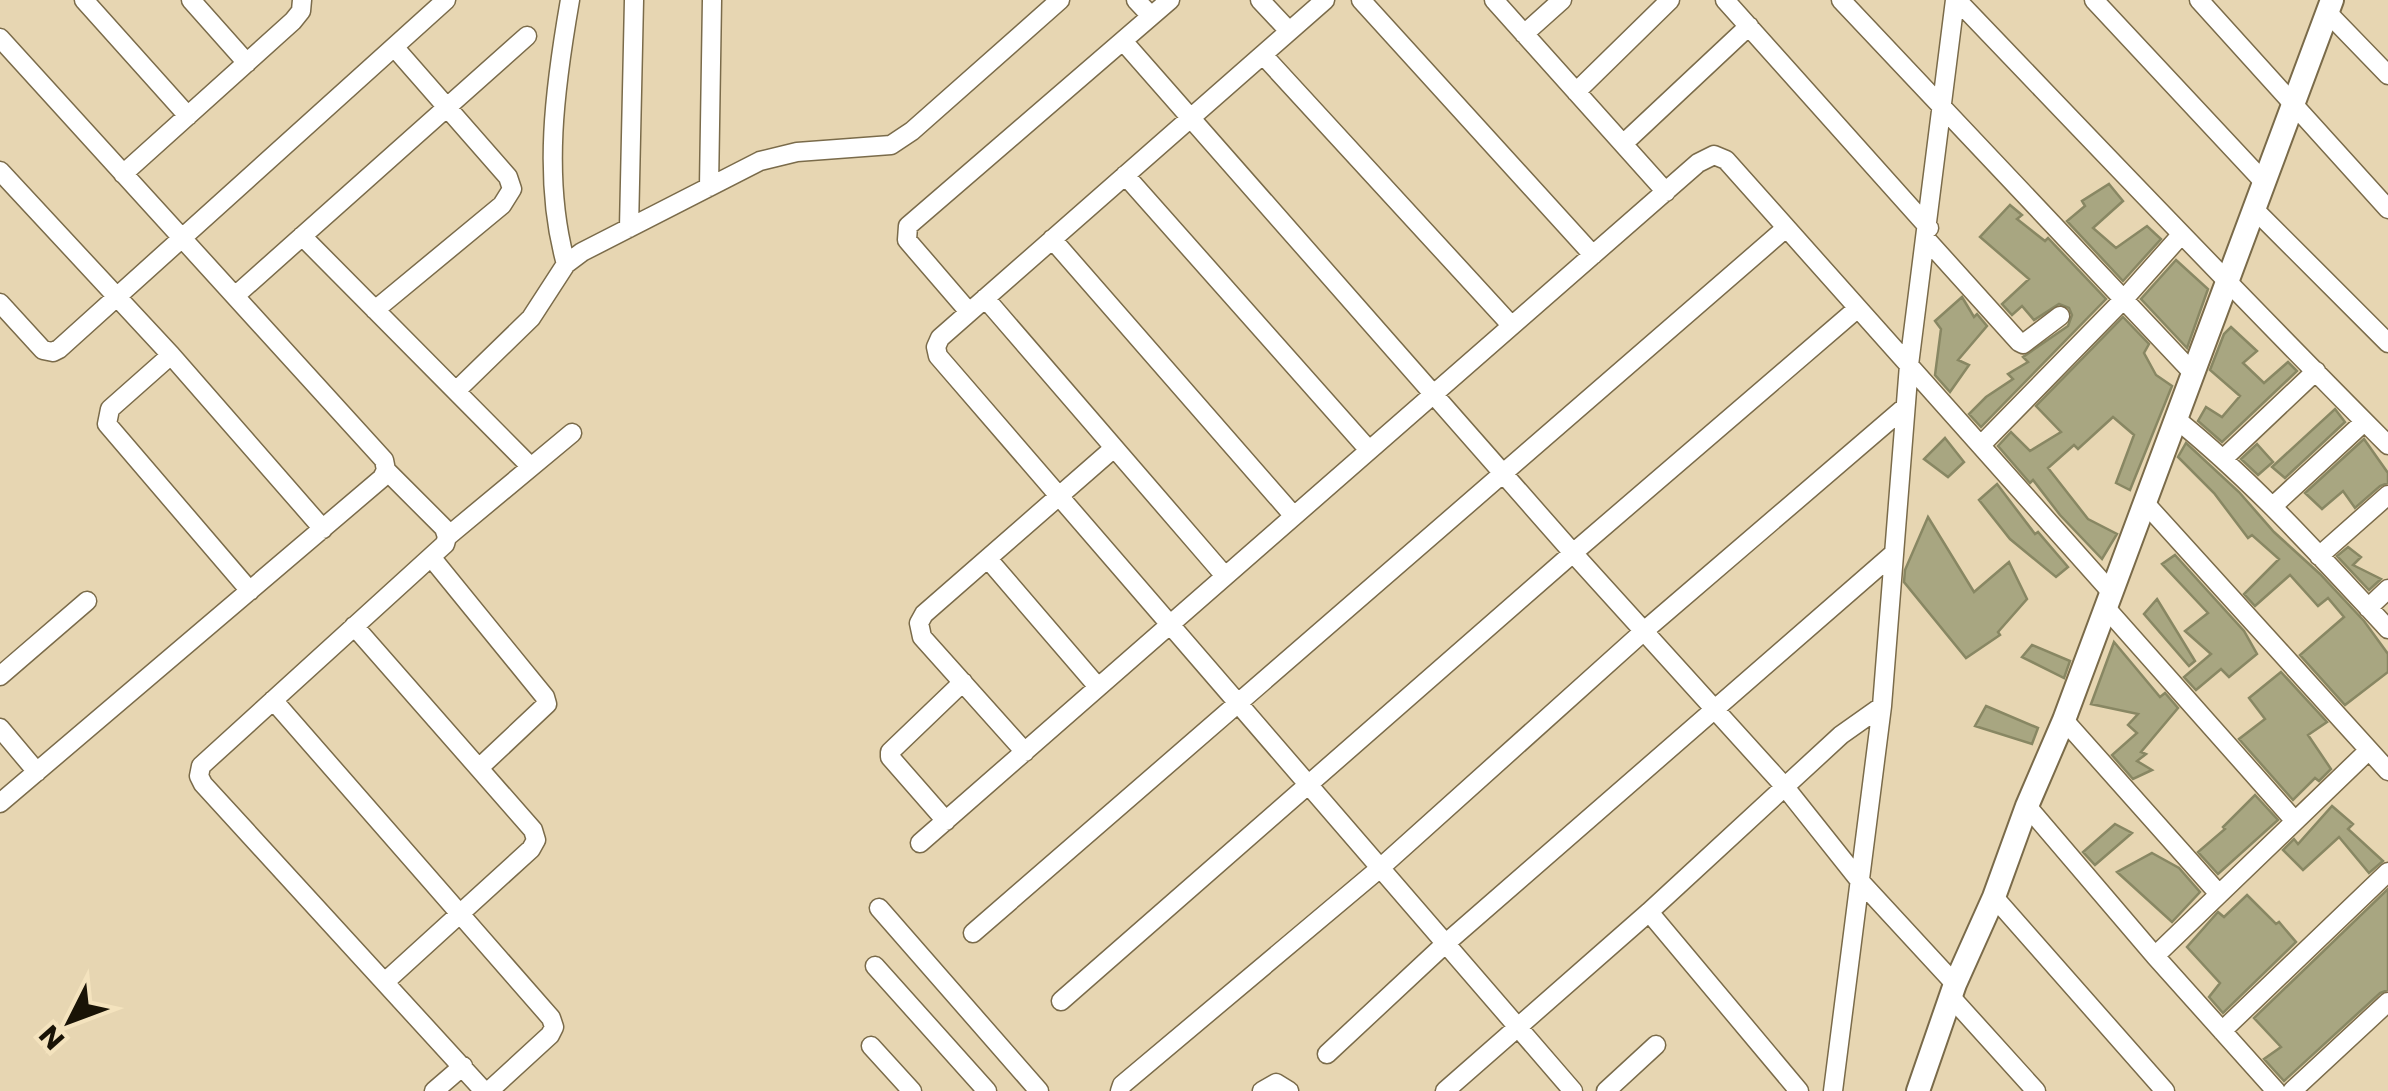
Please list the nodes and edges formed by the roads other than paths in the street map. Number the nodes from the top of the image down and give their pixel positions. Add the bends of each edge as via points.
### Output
1 (84, 0) edge
2 (190, 0) edge
3 (302, 0) edge
4 (570, 0) edge
5 (634, 0) edge
6 (712, 0) edge
7 (1060, 0) edge
8 (1136, 0) edge
9 (1170, 0) edge
10 (1260, 0) edge
11 (1325, 0) edge
12 (1361, 0) edge
13 (1494, 0) edge
14 (1562, 0) edge
15 (1670, 0) edge
16 (1725, 0) edge
17 (1842, 0) edge
18 (1956, 0) edge
19 (2094, 0) edge
20 (2199, 0) edge
21 (434, 4) edge
22 (2330, 6) edge
23 (1152, 16) junction
24 (1748, 26) junction
25 (1289, 31) junction
26 (1524, 34) junction
27 (527, 36) dead end
28 (0, 38) edge
29 (1123, 41) junction
30 (395, 48) junction
31 (1263, 55) junction
32 (247, 63) junction
33 (2388, 76) edge
34 (1576, 92) junction
35 (2294, 103) junction
36 (447, 109) junction
37 (1943, 109) junction
38 (188, 116) junction
39 (1192, 118) junction
40 (1623, 144) junction
41 (0, 171) edge
42 (124, 174) junction
43 (1125, 176) junction
44 (2264, 182) junction
45 (709, 187) junction
46 (1666, 192) junction
47 (2254, 209) junction
48 (2388, 209) edge
49 (629, 228) junction
50 (1786, 228) junction
51 (1928, 234) junction
52 (2181, 235) junction
53 (302, 236) junction
54 (182, 238) junction
55 (1052, 239) junction
56 (1593, 255) junction
57 (566, 264) junction
58 (2229, 280) junction
59 (116, 295) junction
60 (235, 296) junction
61 (985, 298) junction
62 (2124, 299) junction
63 (0, 303) edge
64 (1858, 308) junction
65 (375, 310) junction
66 (970, 312) junction
67 (2060, 316) dead end
68 (1511, 325) junction
69 (2388, 343) edge
70 (171, 355) junction
71 (1909, 365) junction
72 (2316, 371) junction
73 (2194, 374) junction
74 (456, 391) junction
75 (1433, 393) junction
76 (1906, 407) junction
77 (2176, 419) junction
78 (2364, 422) junction
79 (572, 433) dead end
80 (1982, 444) junction
81 (2388, 445) edge
82 (1114, 448) junction
83 (1368, 449) junction
84 (2224, 458) junction
85 (531, 467) junction
86 (386, 470) junction
87 (1503, 472) junction
88 (2388, 495) edge
89 (1058, 498) junction
90 (2146, 503) junction
91 (2272, 506) junction
92 (1293, 514) junction
93 (323, 530) junction
94 (447, 538) junction
95 (1573, 553) junction
96 (1892, 554) junction
97 (2320, 556) junction
98 (431, 557) junction
99 (988, 559) junction
100 (1224, 576) junction
101 (2388, 589) edge
102 (250, 591) junction
103 (87, 601) dead end
104 (2109, 601) junction
105 (2368, 608) junction
106 (354, 626) junction
107 (1169, 626) junction
108 (2388, 630) edge
109 (1644, 631) junction
110 (0, 676) edge
111 (962, 682) junction
112 (1098, 687) junction
113 (272, 700) junction
114 (1238, 704) junction
115 (1882, 706) junction
116 (1715, 708) junction
117 (2064, 720) junction
118 (0, 728) edge
119 (2369, 750) junction
120 (1025, 752) junction
121 (479, 768) junction
122 (2388, 771) edge
123 (36, 772) junction
124 (1308, 784) junction
125 (1785, 787) junction
126 (0, 803) edge
127 (2027, 806) junction
128 (946, 821) junction
129 (2295, 821) junction
130 (920, 844) dead end
131 (1379, 869) junction
132 (2388, 872) edge
133 (1860, 880) junction
134 (2219, 894) junction
135 (1994, 897) junction
136 (880, 908) dead end
137 (1649, 912) junction
138 (460, 914) junction
139 (973, 933) dead end
140 (1445, 944) junction
141 (2155, 956) junction
142 (875, 966) dead end
143 (386, 981) junction
144 (1953, 991) junction
145 (1061, 1001) dead end
146 (2388, 1002) edge
147 (1518, 1026) junction
148 (2222, 1030) junction
149 (1656, 1045) dead end
150 (871, 1046) dead end
151 (1327, 1054) dead end
152 (462, 1066) junction
153 (1923, 1088) edge
154 (434, 1091) edge
155 (487, 1091) edge
156 (912, 1091) edge
157 (987, 1091) edge
158 (1039, 1091) edge
159 (1120, 1091) edge
160 (1262, 1091) edge
161 (1289, 1091) edge
162 (1444, 1091) edge
163 (1573, 1091) edge
164 (1606, 1091) edge
165 (1800, 1091) edge
166 (1832, 1091) edge
167 (2036, 1091) edge
168 (2166, 1091) edge
169 (2276, 1091) edge
170 (2292, 1091) edge

1 - 38 street
2 - 32 street
3 - 32 street via 302,11
4 - 57 street via 553,154
5 - 49 street
6 - 45 street
7 - 45 street via 891,145 797,152 760,161
8 - 23 street
9 - 23 street
10 - 25 street
11 - 25 street
12 - 56 street
13 - 26 street
14 - 26 street
15 - 34 street
16 - 24 street
17 - 37 street
18 - 37 street
18 - 52 street
19 - 44 street
20 - 35 street
21 - 30 street
22 - 33 street
22 - 35 street
23 - 29 street
24 - 40 street
24 - 51 street
25 - 31 street
26 - 34 street
27 - 36 street
28 - 42 street
29 - 39 street
29 - 66 street via 908,226 906,240
30 - 36 street
30 - 54 street
31 - 39 street
31 - 68 street
32 - 38 street
34 - 40 street
35 - 44 street
35 - 48 street
36 - 53 street
36 - 65 street via 508,178 510,196
37 - 51 street
37 - 62 street
38 - 42 street
39 - 43 street
39 - 75 street
40 - 46 street
41 - 59 street
42 - 54 street
43 - 55 street
43 - 83 street
44 - 47 street
45 - 49 street
46 - 50 street via 1705,158 1720,156
46 - 56 street
47 - 58 street
47 - 69 street
49 - 57 street
50 - 64 street
50 - 87 street
51 - 67 street via 2019,342 2032,341
51 - 71 street
52 - 58 street
52 - 62 street
53 - 60 street
53 - 65 street
54 - 59 street
54 - 60 street
55 - 61 street
55 - 92 street
56 - 68 street
57 - 74 street via 531,318
58 - 72 street
58 - 73 street
59 - 63 street via 53,352 43,350
59 - 70 street
60 - 86 street via 384,460
61 - 66 street
61 - 82 street
62 - 73 street
62 - 80 street
64 - 71 street
64 - 95 street
65 - 74 street
66 - 89 street via 940,338 938,356
68 - 75 street
70 - 93 street
70 - 102 street via 110,410 107,424
71 - 76 street
71 - 80 street
72 - 78 street
72 - 84 street
73 - 77 street
74 - 85 street
75 - 83 street
75 - 87 street
76 - 96 street
76 - 109 street
77 - 84 street
77 - 90 street
78 - 81 street
78 - 91 street
79 - 85 street
80 - 104 street
82 - 89 street
82 - 100 street
83 - 92 street
84 - 91 street
85 - 94 street
86 - 93 street
86 - 94 street
87 - 95 street
87 - 114 street
88 - 97 street
89 - 99 street
89 - 107 street
90 - 104 street
90 - 119 street
91 - 97 street
92 - 100 street
93 - 102 street
94 - 98 street
95 - 109 street
95 - 124 street
96 - 115 street
96 - 116 street
97 - 105 street
98 - 106 street
98 - 121 street via 547,704
99 - 111 street via 919,622 922,637
99 - 112 street
100 - 107 street
101 - 105 street
102 - 123 street
103 - 110 street
104 - 117 street
104 - 129 street
105 - 108 street
106 - 113 street
106 - 121 street
107 - 112 street
107 - 114 street
109 - 116 street
109 - 131 street
111 - 120 street
111 - 128 street via 890,752
112 - 120 street
113 - 138 street
113 - 143 street via 201,766 199,776
114 - 124 street
114 - 139 street
115 - 125 street
115 - 133 street
116 - 125 street
116 - 140 street
117 - 127 street
117 - 134 street
118 - 123 street
119 - 122 street
119 - 129 street
120 - 128 street
121 - 138 street via 536,840
123 - 126 street
124 - 131 street
124 - 145 street
125 - 133 street
125 - 137 street
127 - 135 street
127 - 141 street
128 - 130 street
129 - 134 street
131 - 140 street
131 - 159 street
132 - 148 street
133 - 144 street
133 - 166 street
134 - 141 street
135 - 144 street
135 - 168 street
136 - 158 street
137 - 147 street
137 - 165 street
138 - 143 street
138 - 155 street via 554,1027
140 - 147 street
140 - 151 street
141 - 148 street
142 - 157 street
143 - 152 street
144 - 153 street
144 - 167 street
146 - 170 street
147 - 162 street
147 - 163 street
148 - 169 street
149 - 164 street
150 - 156 street
152 - 154 street
152 - 155 street
160 - 161 street via 1276,1083

